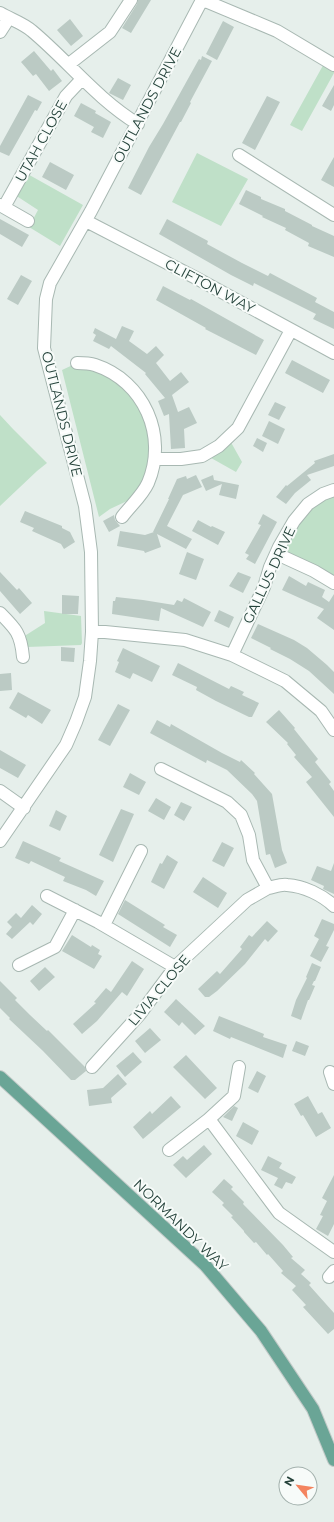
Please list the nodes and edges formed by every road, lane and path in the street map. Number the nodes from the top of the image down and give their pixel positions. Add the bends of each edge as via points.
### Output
1 (131, 0) edge
2 (203, 0) edge
3 (4, 15) edge
4 (0, 32) edge
5 (69, 64) junction
6 (334, 65) edge
7 (82, 79) junction
8 (138, 124) junction
9 (239, 155) dead end
10 (2, 206) edge
11 (334, 215) edge
12 (28, 221) dead end
13 (86, 221) junction
14 (290, 330) junction
15 (334, 353) edge
16 (77, 362) dead end
17 (156, 459) junction
18 (334, 490) edge
19 (122, 517) dead end
20 (277, 554) junction
21 (334, 582) edge
22 (0, 613) edge
23 (92, 632) junction
24 (232, 655) junction
25 (23, 657) dead end
26 (334, 730) edge
27 (161, 769) dead end
28 (0, 791) edge
29 (24, 808) junction
30 (0, 841) edge
31 (141, 851) dead end
32 (268, 888) junction
33 (47, 896) dead end
34 (334, 906) edge
35 (75, 910) junction
36 (104, 925) junction
37 (19, 965) dead end
38 (175, 967) junction
39 (92, 1067) dead end
40 (239, 1067) dead end
41 (330, 1072) dead end
42 (0, 1077) edge
43 (334, 1084) edge
44 (209, 1119) junction
45 (169, 1150) dead end
46 (334, 1252) edge
47 (334, 1460) edge

1 - 5 street via 110,32
2 - 6 street via 277,31
2 - 8 street, OUTLANDS DRIVE
3 - 4 street
3 - 5 street via 31,29
5 - 7 street
7 - 8 street via 126,117
7 - 10 street, UTAH CLOSE via 66,96
8 - 13 street, OUTLANDS DRIVE
9 - 11 street
10 - 12 street
13 - 14 street, CLIFTON WAY
13 - 23 street, OUTLANDS DRIVE via 50,283 46,299 44,348 85,506 91,552
14 - 15 street, CLIFTON WAY
14 - 17 street via 238,428 219,446 202,456 181,460
16 - 17 street via 103,369 127,384 138,396 149,414 154,431
17 - 19 street via 142,494
18 - 20 street, GALLUS DRIVE via 308,504 294,521
20 - 21 street
20 - 24 street, GALLUS DRIVE
22 - 25 street via 18,633 22,642
23 - 24 street via 185,640
23 - 29 street, OUTLANDS DRIVE via 85,697 76,722 66,745
24 - 26 street via 285,681 321,711
27 - 32 street via 227,802 241,815 249,835 253,860
28 - 29 street
29 - 30 street, OUTLANDS DRIVE
31 - 36 street
32 - 34 street via 287,885 308,890 325,898
32 - 38 street, LIVIA CLOSE via 247,900
33 - 35 street
35 - 36 street
35 - 37 street via 55,947
36 - 38 street
38 - 39 street, LIVIA CLOSE via 140,1014
40 - 44 street via 234,1096
41 - 43 street
42 - 47 main road, NORMANDY WAY via 205,1265 266,1338 313,1409
44 - 45 street
44 - 46 street via 279,1213

